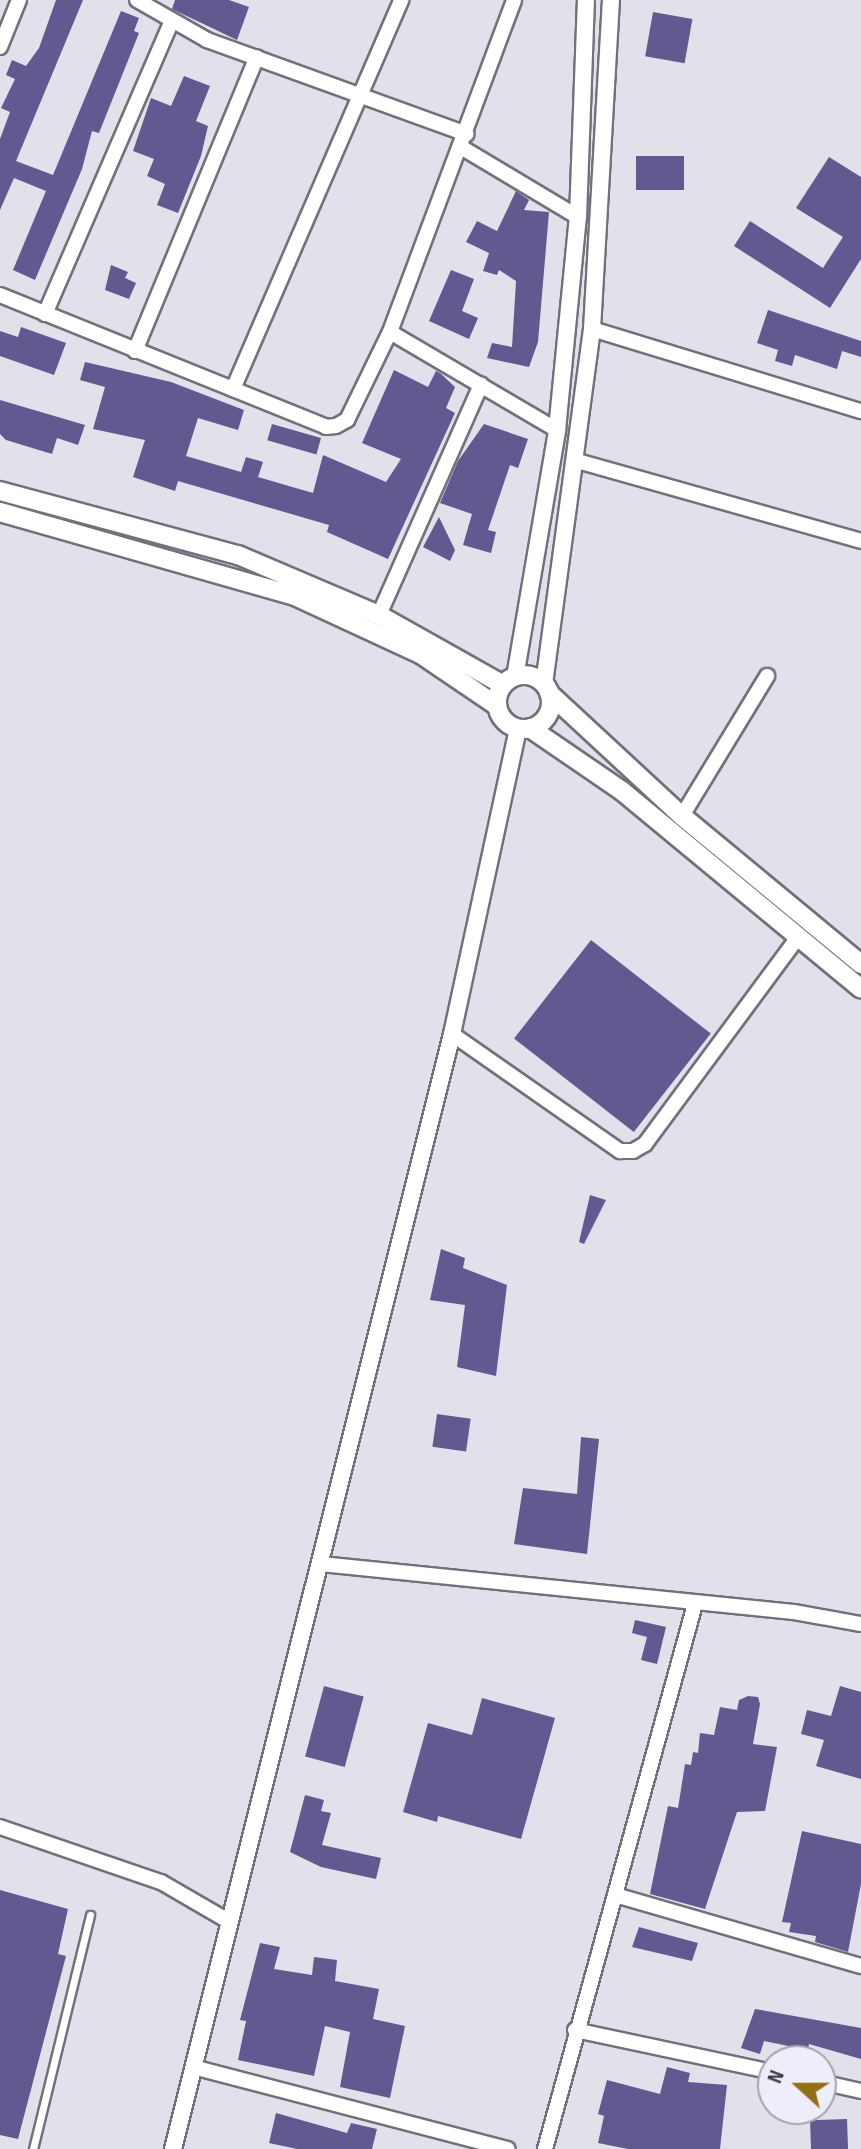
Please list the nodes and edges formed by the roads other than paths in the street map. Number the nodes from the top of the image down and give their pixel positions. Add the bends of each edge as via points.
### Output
1 (19, 0) edge
2 (137, 0) edge
3 (401, 0) edge
4 (514, 0) edge
5 (586, 0) edge
6 (611, 0) edge
7 (171, 23) junction
8 (0, 47) edge
9 (257, 57) junction
10 (360, 94) junction
11 (463, 141) junction
12 (578, 217) junction
13 (0, 295) edge
14 (45, 314) junction
15 (592, 329) junction
16 (390, 332) junction
17 (135, 351) junction
18 (481, 385) junction
19 (233, 389) junction
20 (861, 411) edge
21 (557, 430) junction
22 (577, 461) junction
23 (0, 491) edge
24 (0, 512) edge
25 (861, 541) edge
26 (379, 615) junction
27 (767, 676) dead end
28 (509, 681) junction
29 (546, 688) junction
30 (497, 706) junction
31 (524, 728) junction
32 (682, 816) junction
33 (799, 936) junction
34 (861, 964) edge
35 (861, 989) edge
36 (452, 1034) junction
37 (321, 1564) junction
38 (695, 1604) junction
39 (861, 1624) edge
40 (0, 1827) edge
41 (615, 1895) junction
42 (90, 1915) dead end
43 (230, 1922) junction
44 (861, 1966) edge
45 (575, 2030) junction
46 (193, 2067) junction
47 (757, 2069) edge
48 (837, 2086) edge
49 (861, 2091) edge
50 (33, 2149) edge
51 (173, 2149) edge
52 (507, 2149) edge
53 (545, 2149) edge

1 - 8 street
2 - 7 street
3 - 10 street
4 - 11 street
5 - 12 street
6 - 15 street
7 - 9 street
7 - 14 street
9 - 10 street
9 - 17 street
10 - 11 street
10 - 19 street
11 - 12 street
11 - 16 street
12 - 21 street
13 - 14 street
14 - 17 street
15 - 20 street
15 - 22 street
16 - 18 street
16 - 19 street via 347,420 336,426 326,427
17 - 19 street
18 - 21 street
18 - 26 street
21 - 28 street
22 - 25 street
22 - 29 street
23 - 26 main road via 238,555
24 - 30 main road via 295,596 422,655
26 - 28 main road
27 - 32 street
28 - 29 main road via 525,675
28 - 30 main road
29 - 31 main road via 545,719
29 - 32 main road
30 - 31 main road via 501,716
31 - 33 main road via 622,791
31 - 36 street
32 - 34 main road
33 - 35 main road
33 - 36 street via 645,1144 633,1151 620,1151
36 - 37 street
37 - 38 street
37 - 43 street
38 - 39 street
38 - 41 street
40 - 43 street via 161,1882
41 - 44 street
41 - 45 street
42 - 50 lane
43 - 46 street
45 - 47 street
45 - 53 street
46 - 51 street
46 - 52 street
48 - 49 street

